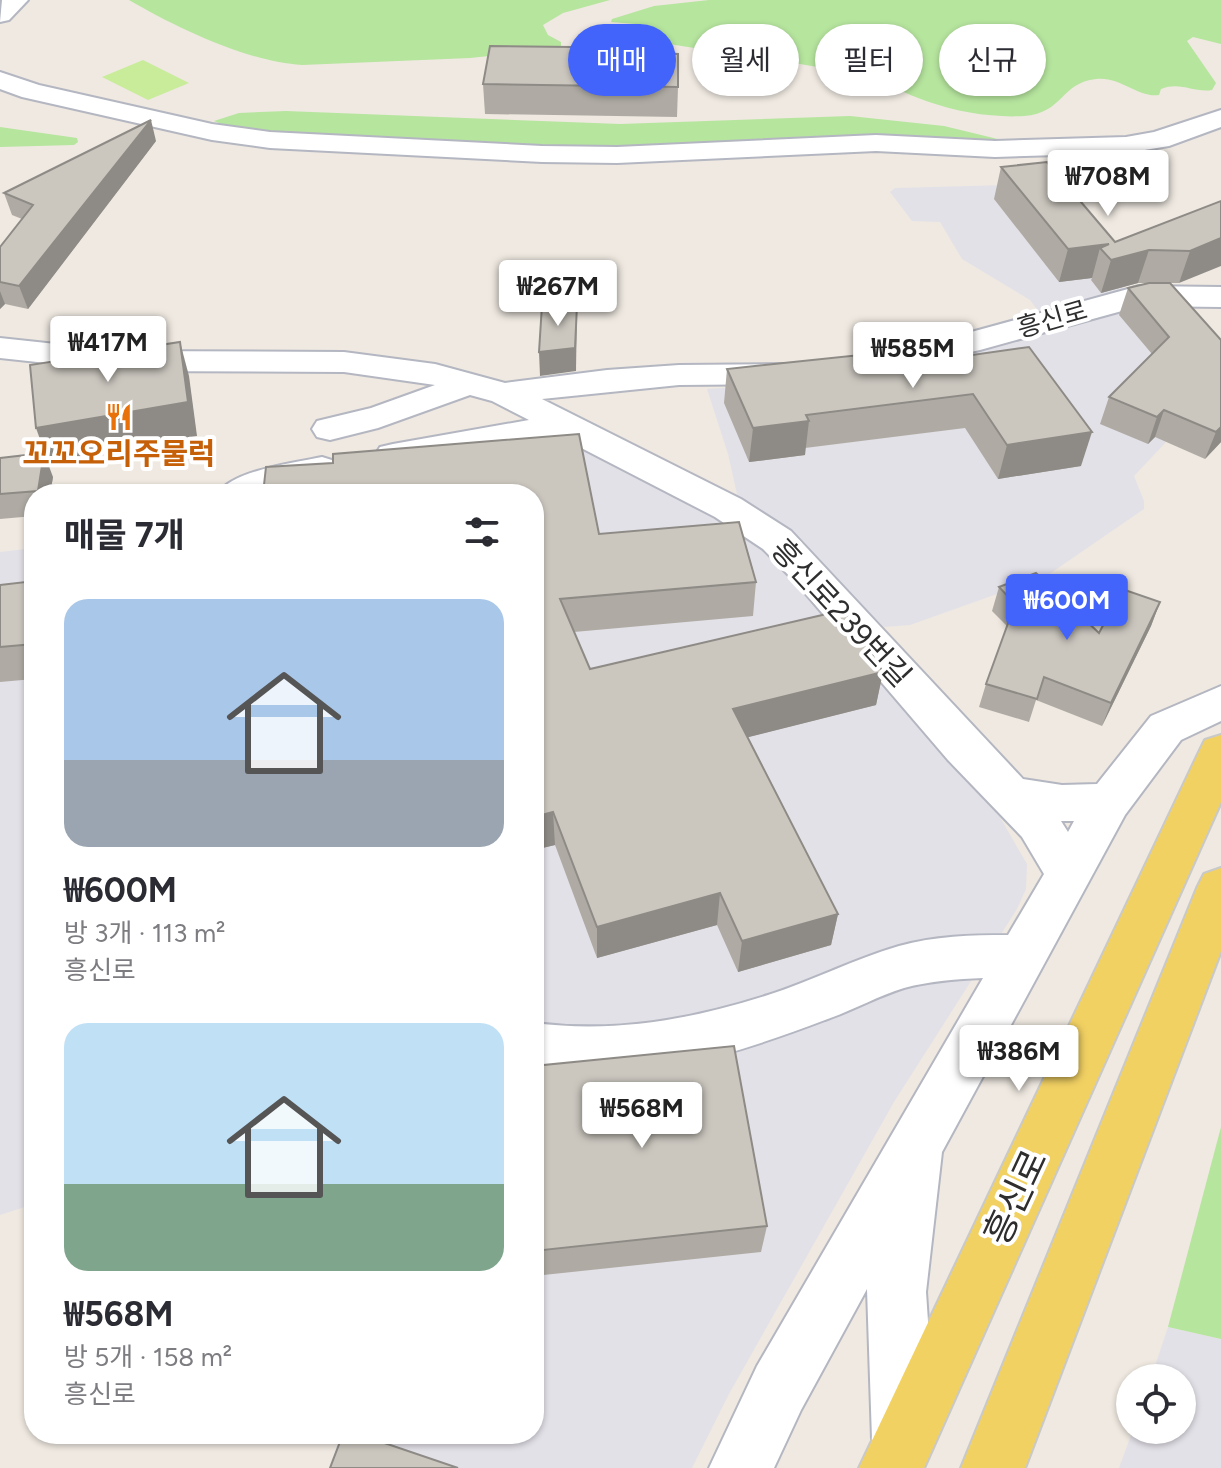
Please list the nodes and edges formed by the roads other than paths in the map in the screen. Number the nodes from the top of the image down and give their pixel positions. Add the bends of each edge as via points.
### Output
1 (16, 0) edge
2 (0, 15) edge
3 (0, 80) edge
4 (1221, 118) edge
5 (1221, 297) edge
6 (0, 348) edge
7 (468, 383) junction
8 (504, 394) junction
9 (566, 425) junction
10 (330, 429) dead end
11 (260, 484) edge
12 (1221, 702) edge
13 (1221, 752) edge
14 (1014, 796) junction
15 (1109, 802) junction
16 (1068, 873) junction
17 (1221, 888) edge
18 (1021, 956) junction
19 (544, 1049) edge
20 (915, 1147) junction
21 (898, 1454) edge
22 (741, 1468) edge
23 (993, 1468) edge

1 - 2 lane
3 - 4 lane via 212,132 285,141 542,154 876,143 995,149 1126,145 1159,140
5 - 8 lane, 흥신로 via 1139,296 968,343 851,368 607,380
6 - 7 lane, 흥신로239번길 via 121,361 344,362
7 - 8 lane, 흥신로239번길
7 - 10 lane via 378,420
8 - 9 lane, 흥신로239번길
9 - 11 lane
9 - 14 lane, 흥신로239번길 via 728,508 777,540 964,748
12 - 15 lane via 1166,728
13 - 21 main road, 흥신로
14 - 15 lane
14 - 16 lane, 흥신로239번길
15 - 16 lane
16 - 18 lane
17 - 23 main road
18 - 19 lane via 961,956 902,966 702,1038 628,1049
18 - 20 lane
20 - 21 lane via 896,1292
20 - 22 lane via 779,1388

